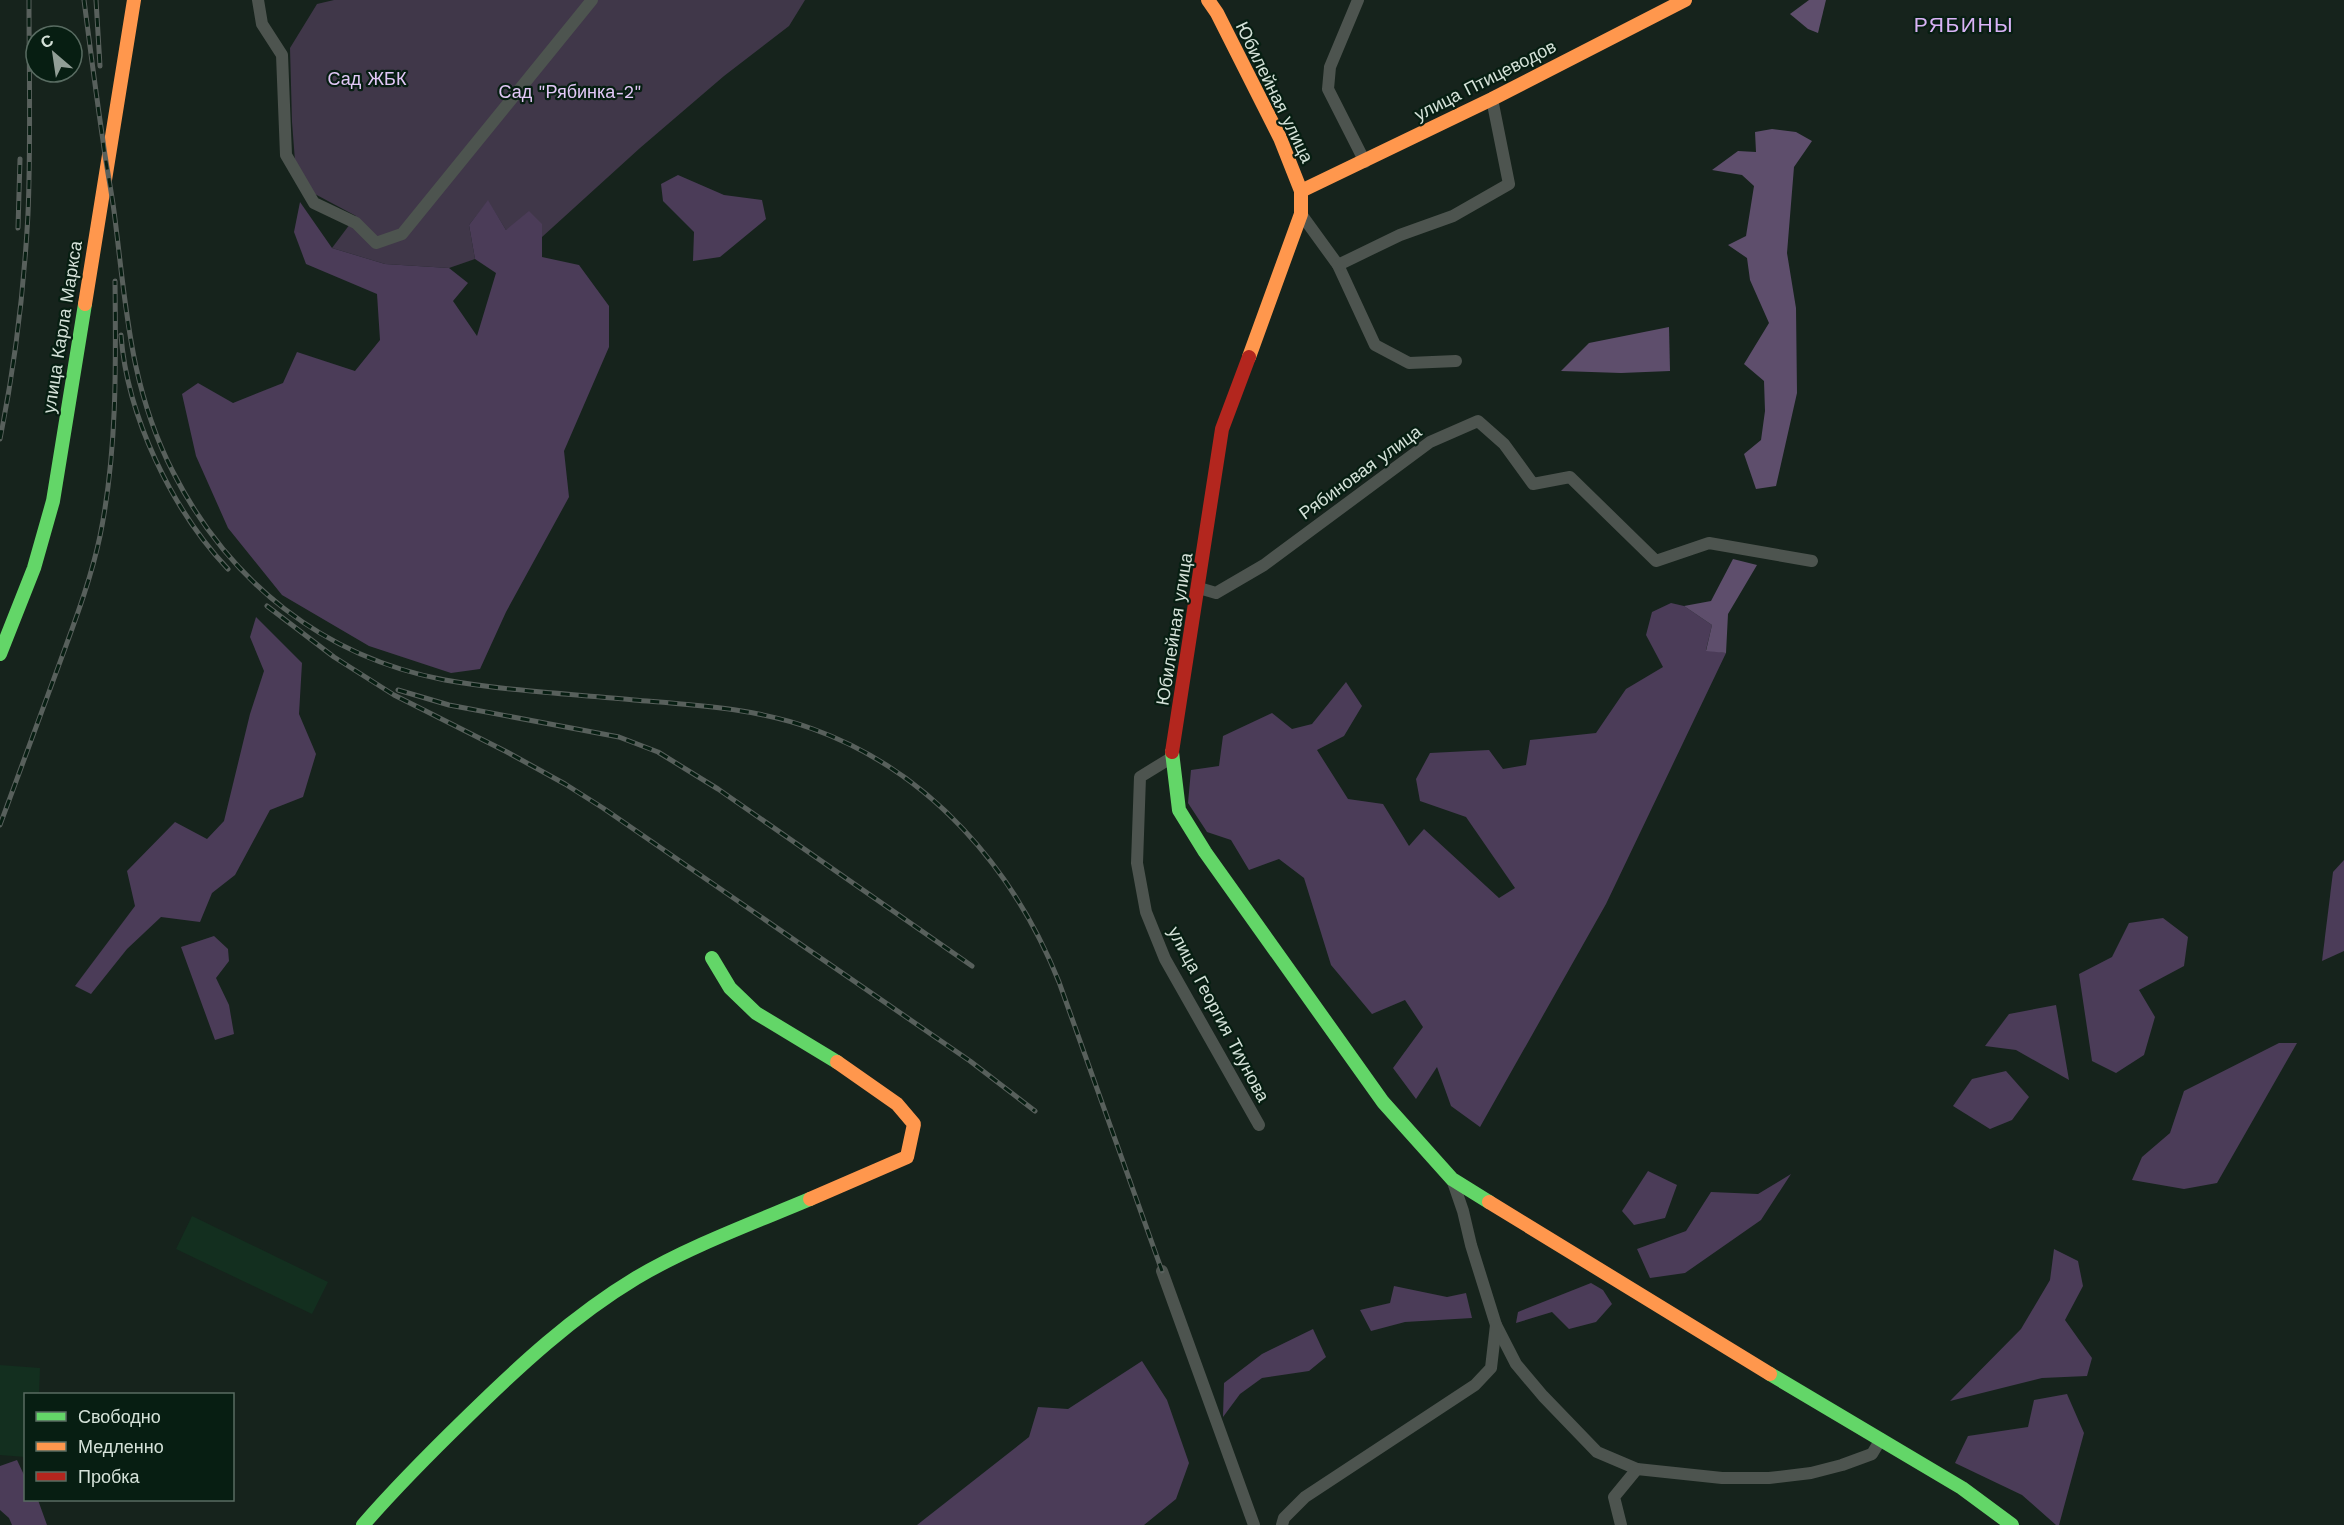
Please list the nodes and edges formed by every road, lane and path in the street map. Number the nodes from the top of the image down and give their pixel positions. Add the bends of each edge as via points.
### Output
1 (134, 0) edge
2 (258, 0) edge
3 (592, 0) edge
4 (1208, 0) edge
5 (1358, 0) edge
6 (1684, 0) edge
7 (1492, 99) junction
8 (1365, 162) junction
9 (1301, 191) junction
10 (1301, 213) junction
11 (1338, 265) junction
12 (1456, 361) dead end
13 (1812, 561) dead end
14 (1199, 588) junction
15 (0, 654) edge
16 (1171, 758) junction
17 (712, 958) dead end
18 (1259, 1125) dead end
19 (1452, 1179) junction
20 (1162, 1271) dead end
21 (1496, 1325) junction
22 (1881, 1439) junction
23 (1637, 1469) junction
24 (363, 1525) edge
25 (1254, 1525) edge
26 (1282, 1525) edge
27 (1621, 1525) edge
28 (2012, 1525) edge

1 - 15 street, улица Карла Маркса via 53,501 34,568
2 - 3 street via 262,24 282,54 286,154 314,203 356,223 376,243 402,234
4 - 9 street, Юбилейная улица via 1280,138
5 - 8 street via 1330,67 1328,89
6 - 7 street, улица Птицеводов
7 - 8 street, улица Птицеводов
7 - 11 street via 1509,184 1454,216
8 - 9 street, улица Птицеводов
9 - 10 street, Юбилейная улица
10 - 11 street
10 - 14 street, Юбилейная улица via 1222,429
11 - 12 street via 1375,345 1409,363
13 - 14 street, Рябиновая улица via 1709,543 1656,561 1570,477 1533,484 1504,444 1478,421 1430,442 1264,565 1216,593
14 - 16 street, Юбилейная улица
16 - 18 street, улица Георгия Тиунова via 1140,777 1137,863 1146,912 1165,959
16 - 19 street, Юбилейная улица via 1179,810 1206,852 1383,1102
17 - 24 street via 730,988 756,1013 823,1052 897,1104 914,1124 907,1157 707,1243 636,1278 516,1368 396,1486
19 - 21 street
19 - 22 street, Юбилейная улица
20 - 25 street
21 - 23 street via 1516,1364 1597,1452
21 - 26 street via 1491,1368 1475,1385 1305,1497
22 - 23 street via 1872,1454 1811,1473 1722,1478
22 - 28 street, Юбилейная улица via 1962,1488
23 - 27 street via 1614,1497

